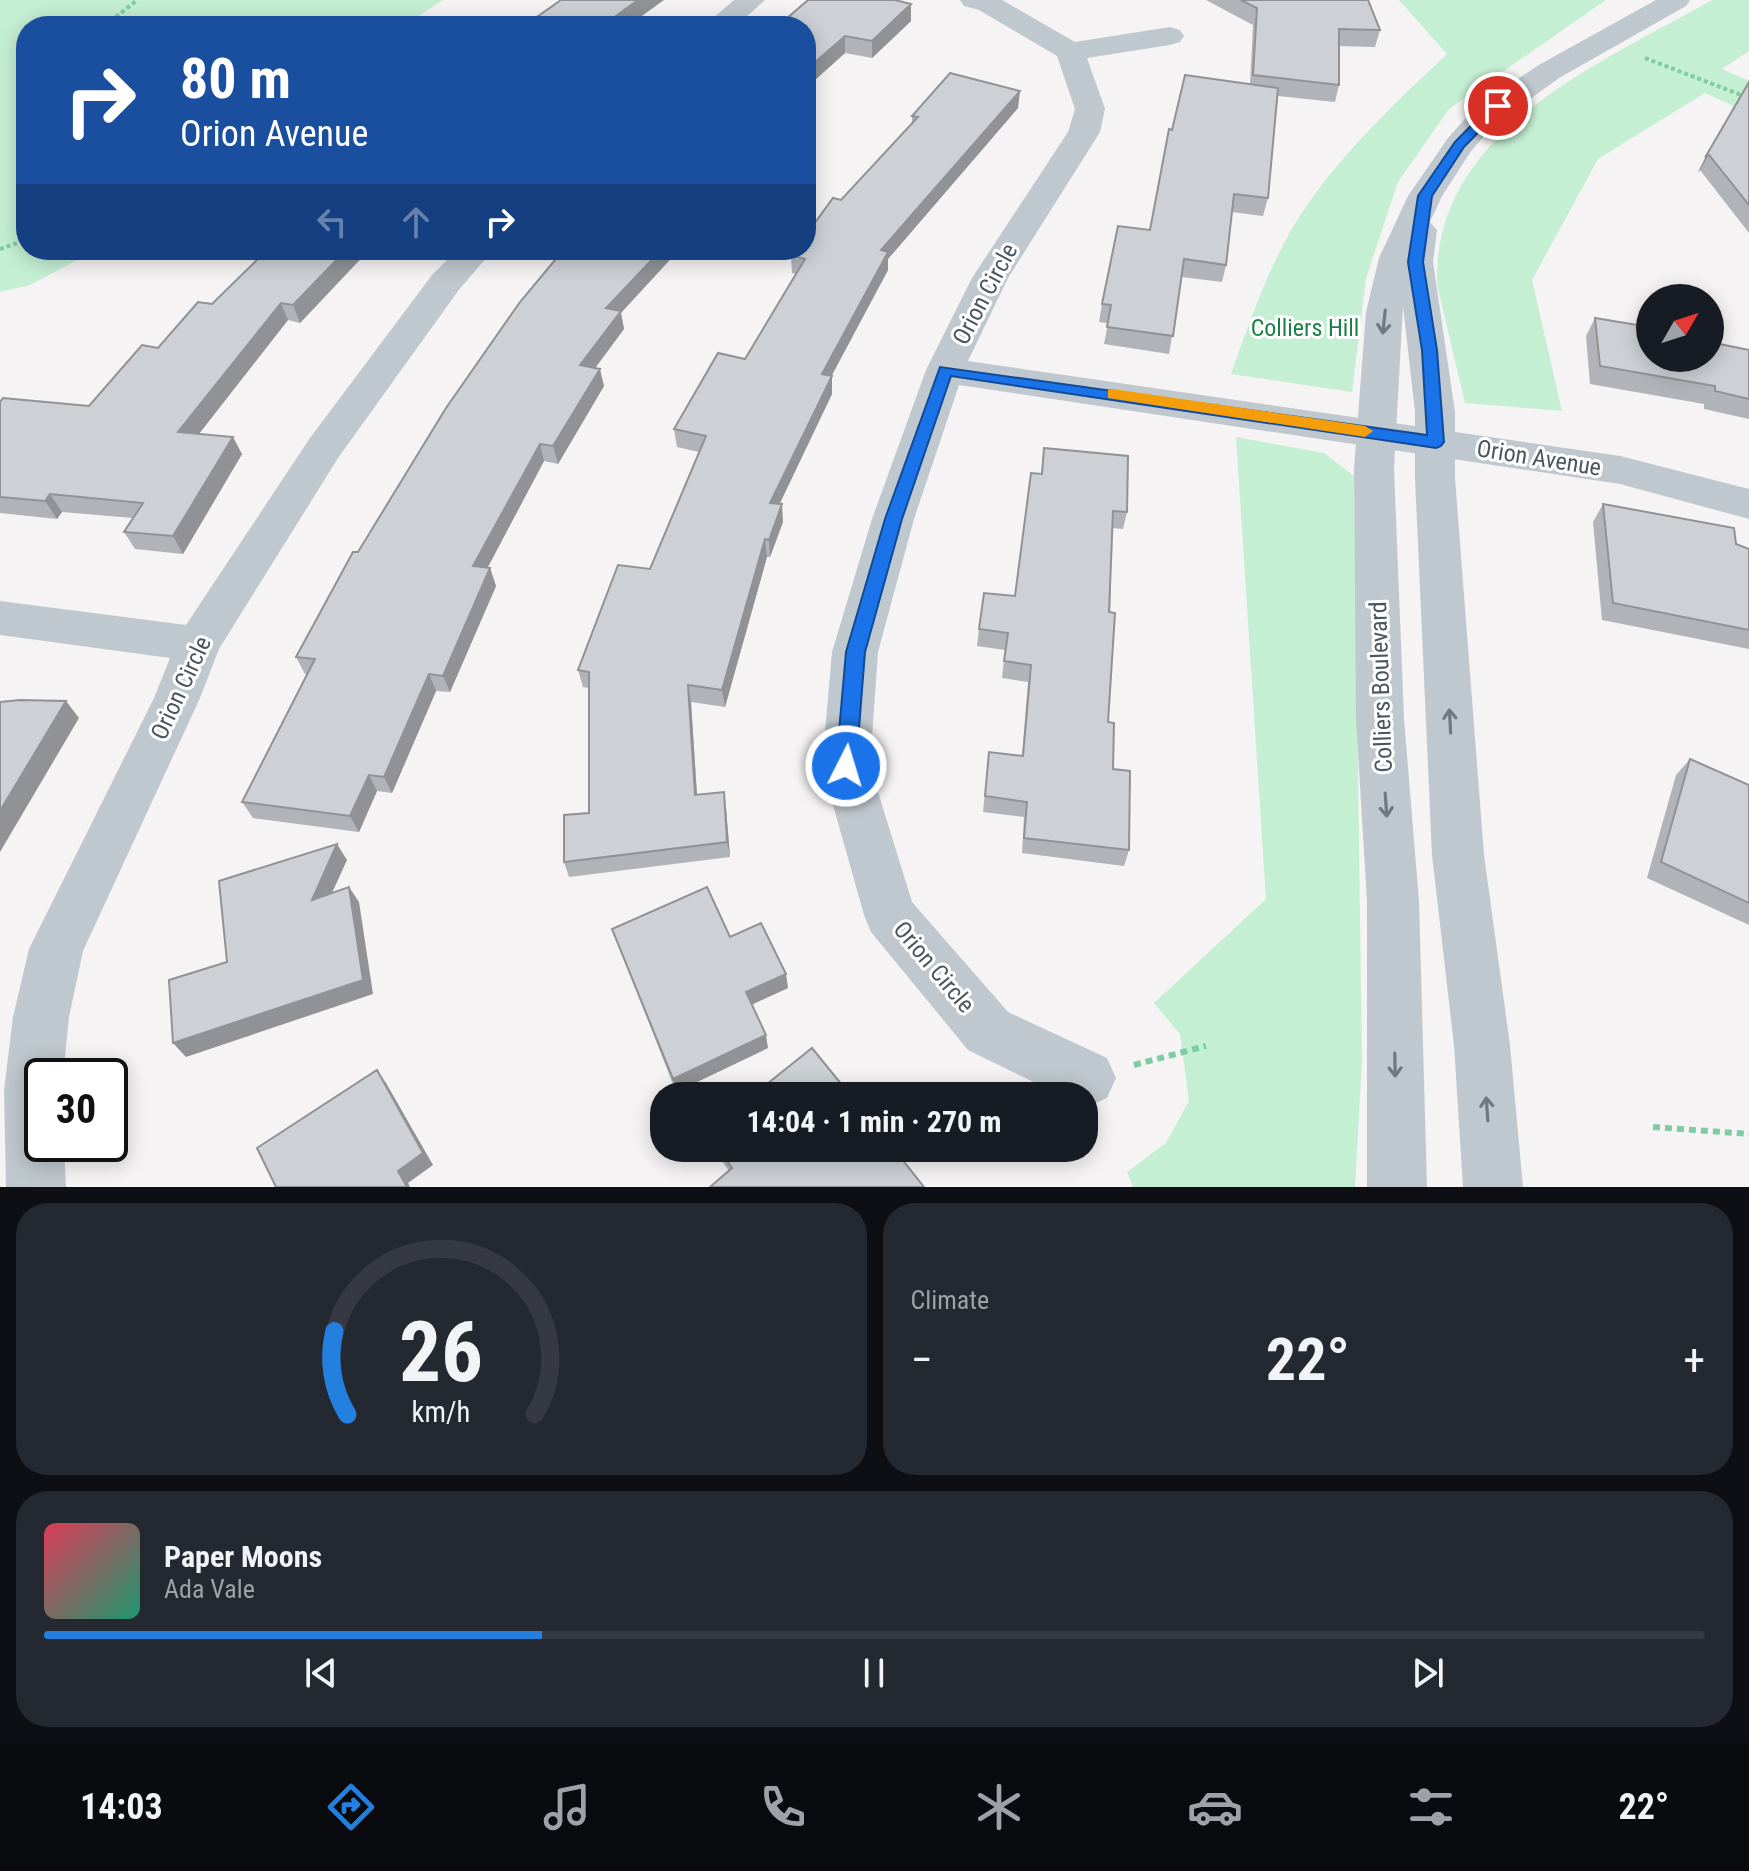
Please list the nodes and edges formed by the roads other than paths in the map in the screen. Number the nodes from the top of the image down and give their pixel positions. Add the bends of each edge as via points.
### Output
1 (751, 0) edge
2 (974, 0) edge
3 (1676, 0) edge
4 (731, 16) edge
5 (1170, 36) dead end
6 (1070, 52) junction
7 (1425, 196) junction
8 (467, 260) edge
9 (945, 370) junction
10 (1375, 433) junction
11 (1436, 442) junction
12 (1749, 504) edge
13 (0, 618) edge
14 (198, 644) junction
15 (1087, 1078) dead end
16 (36, 1187) edge
17 (1397, 1187) edge
18 (1493, 1187) edge

1 - 4 street
2 - 6 street
3 - 7 street, Colliers Boulevard via 1512,94 1459,145
5 - 6 street
6 - 9 street, Orion Circle via 1090,109 1084,132 990,278
7 -> 10 street, Colliers Boulevard via 1396,258 1384,312
7 - 11 street, Colliers Boulevard via 1416,262 1430,350
8 - 14 street, Orion Circle via 324,448
9 - 10 street, Orion Avenue
9 - 15 street, Orion Circle via 893,519 855,652 846,766 890,915 988,1031
10 - 11 street, Orion Avenue
10 -> 17 street, Colliers Boulevard via 1380,719 1393,901
11 - 12 street, Orion Avenue via 1620,470
18 -> 11 street, Colliers Boulevard via 1458,855
13 - 14 street
14 - 16 street, Orion Circle via 56,949 33,1090

